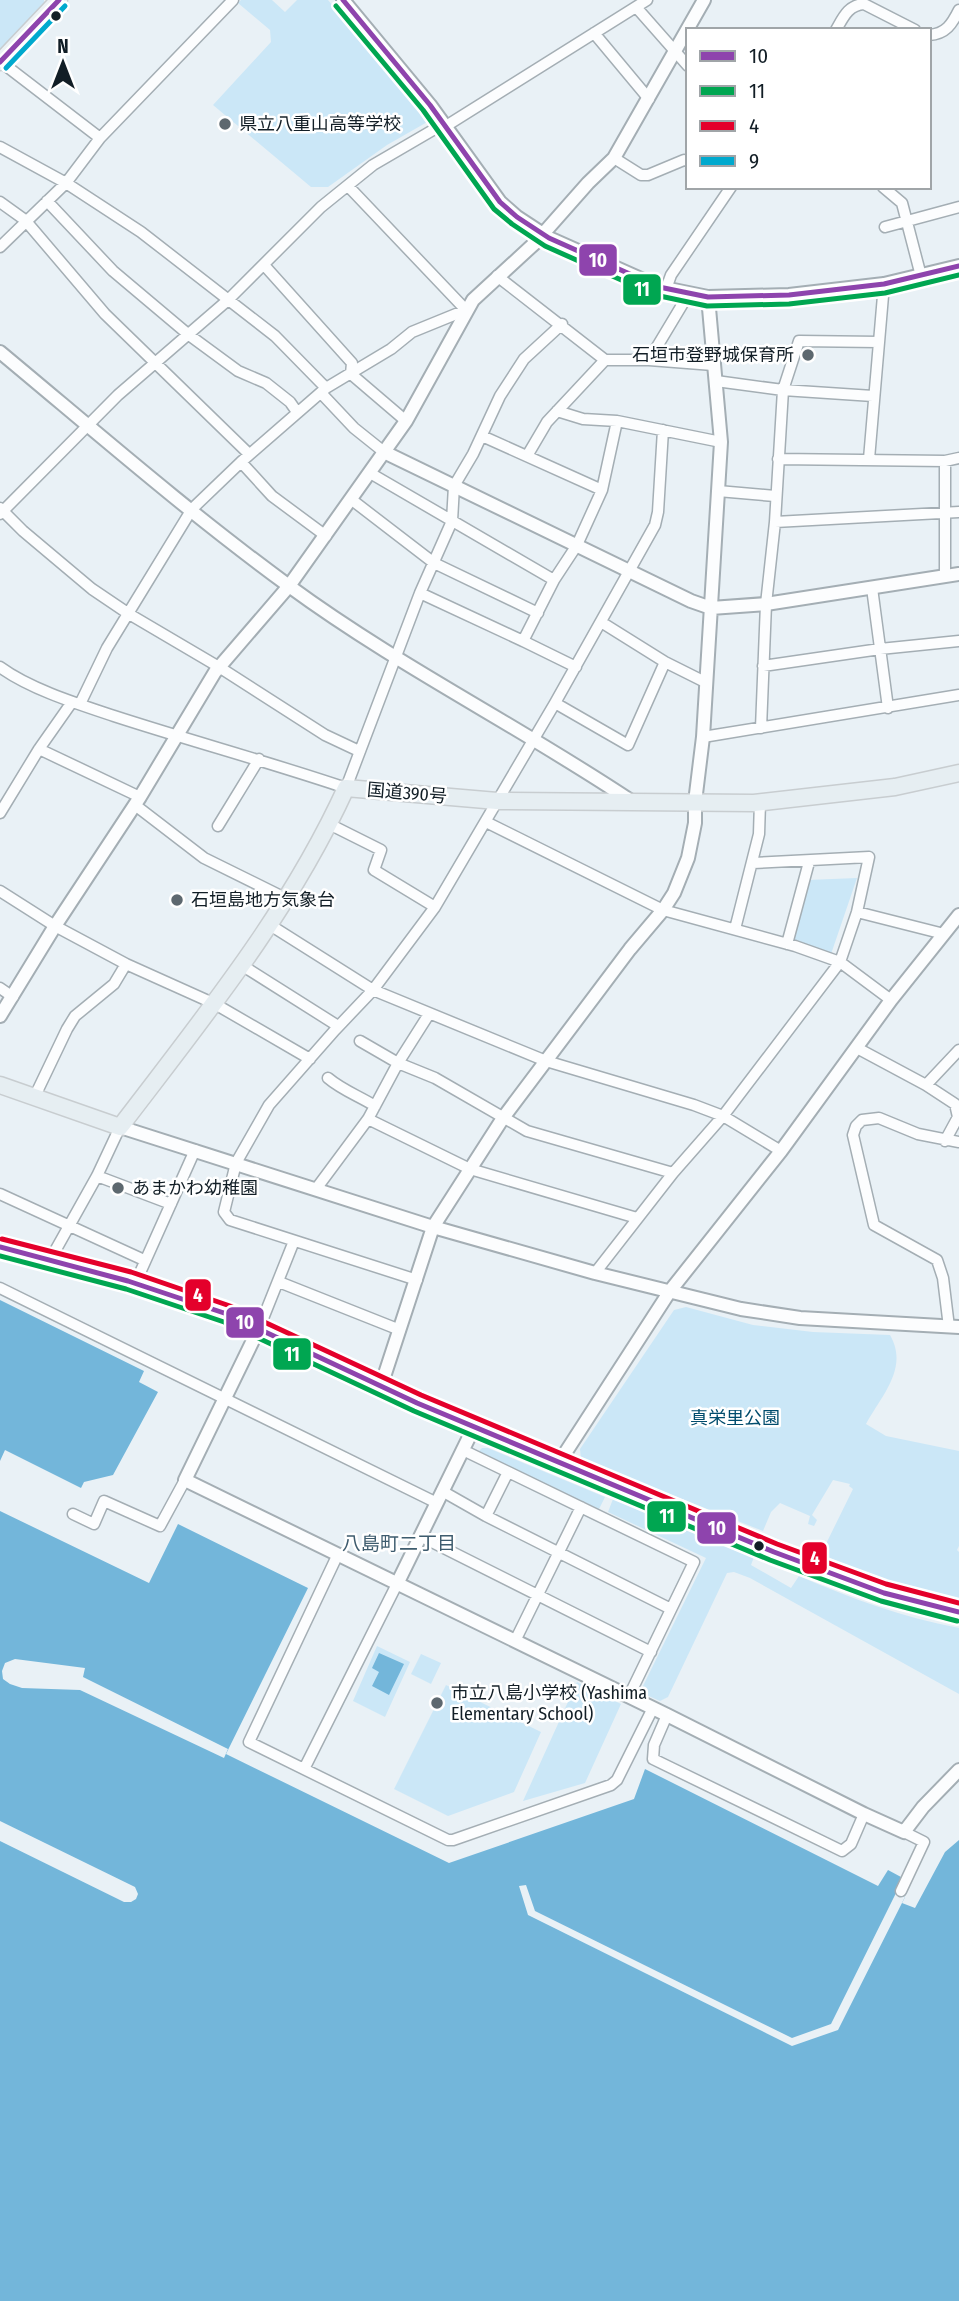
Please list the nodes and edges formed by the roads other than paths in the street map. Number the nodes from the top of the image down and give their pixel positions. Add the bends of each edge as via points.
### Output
1 (59, 0) edge
2 (233, 0) edge
3 (343, 0) edge
4 (647, 0) edge
5 (704, 0) edge
6 (636, 7) junction
7 (959, 10) edge
8 (688, 28) edge
9 (837, 28) edge
10 (911, 28) edge
11 (955, 29) edge
12 (686, 32) edge
13 (594, 33) junction
14 (931, 34) edge
15 (675, 51) junction
16 (0, 62) edge
17 (686, 64) edge
18 (649, 99) junction
19 (446, 126) junction
20 (100, 138) junction
21 (0, 147) edge
22 (614, 158) junction
23 (686, 160) edge
24 (66, 183) junction
25 (348, 186) junction
26 (730, 189) edge
27 (885, 189) edge
28 (47, 201) junction
29 (0, 202) edge
30 (959, 208) edge
31 (25, 220) junction
32 (907, 222) junction
33 (884, 228) dead end
34 (543, 234) junction
35 (0, 247) edge
36 (264, 265) junction
37 (959, 266) edge
38 (497, 276) junction
39 (921, 276) junction
40 (884, 284) junction
41 (666, 289) junction
42 (688, 295) junction
43 (708, 298) junction
44 (228, 300) junction
45 (466, 310) junction
46 (562, 324) junction
47 (189, 335) junction
48 (879, 342) junction
49 (0, 352) edge
50 (606, 360) junction
51 (649, 360) junction
52 (155, 363) junction
53 (713, 365) junction
54 (351, 374) junction
55 (716, 381) junction
56 (783, 390) junction
57 (323, 391) junction
58 (873, 396) junction
59 (557, 411) junction
60 (297, 412) junction
61 (405, 421) junction
62 (617, 421) junction
63 (89, 425) junction
64 (663, 430) junction
65 (482, 436) junction
66 (721, 442) junction
67 (384, 452) junction
68 (527, 456) junction
69 (245, 458) junction
70 (959, 458) edge
71 (778, 459) junction
72 (869, 459) junction
73 (945, 461) junction
74 (370, 473) junction
75 (454, 486) junction
76 (602, 490) junction
77 (718, 491) junction
78 (775, 496) junction
79 (352, 500) junction
80 (192, 509) junction
81 (1, 511) edge
82 (959, 512) edge
83 (945, 514) junction
84 (452, 521) junction
85 (775, 522) junction
86 (326, 536) junction
87 (577, 545) junction
88 (434, 563) junction
89 (631, 571) junction
90 (959, 574) edge
91 (945, 576) junction
92 (554, 580) junction
93 (289, 586) junction
94 (872, 588) junction
95 (420, 593) junction
96 (766, 604) junction
97 (711, 608) junction
98 (538, 613) junction
99 (129, 614) junction
100 (601, 622) junction
101 (523, 641) junction
102 (959, 642) edge
103 (880, 649) junction
104 (396, 659) junction
105 (665, 662) junction
106 (763, 666) junction
107 (0, 667) edge
108 (219, 667) junction
109 (576, 667) junction
110 (705, 681) junction
111 (959, 695) edge
112 (76, 703) junction
113 (555, 703) junction
114 (888, 708) junction
115 (761, 728) junction
116 (175, 736) junction
117 (703, 737) junction
118 (534, 738) junction
119 (38, 749) junction
120 (359, 751) junction
121 (259, 759) junction
122 (959, 773) edge
123 (346, 788) junction
124 (137, 801) junction
125 (497, 801) junction
126 (631, 801) junction
127 (695, 802) junction
128 (760, 802) junction
129 (0, 813) edge
130 (486, 822) junction
131 (329, 824) junction
132 (218, 826) dead end
133 (809, 862) junction
134 (753, 863) junction
135 (0, 891) edge
136 (287, 900) junction
137 (435, 907) junction
138 (663, 910) junction
139 (857, 912) junction
140 (958, 920) edge
141 (270, 925) junction
142 (55, 926) junction
143 (735, 929) junction
144 (944, 934) junction
145 (787, 944) junction
146 (840, 962) junction
147 (126, 964) junction
148 (243, 965) junction
149 (0, 988) edge
150 (373, 990) junction
151 (13, 997) junction
152 (891, 1000) junction
153 (215, 1004) junction
154 (429, 1013) junction
155 (0, 1016) edge
156 (338, 1027) junction
157 (360, 1041) dead end
158 (857, 1048) junction
159 (959, 1050) edge
160 (310, 1059) junction
161 (546, 1061) junction
162 (398, 1063) junction
163 (328, 1077) dead end
164 (926, 1085) junction
165 (0, 1086) edge
166 (34, 1098) junction
167 (376, 1105) junction
168 (958, 1112) edge
169 (723, 1116) junction
170 (503, 1118) junction
171 (368, 1119) junction
172 (120, 1127) junction
173 (945, 1141) junction
174 (959, 1142) edge
175 (195, 1150) junction
176 (781, 1151) junction
177 (236, 1163) junction
178 (470, 1169) junction
179 (673, 1173) junction
180 (97, 1176) junction
181 (316, 1189) junction
182 (0, 1194) edge
183 (171, 1203) junction
184 (637, 1218) junction
185 (67, 1227) junction
186 (433, 1227) junction
187 (293, 1241) junction
188 (0, 1247) edge
189 (50, 1260) junction
190 (144, 1261) junction
191 (595, 1273) junction
192 (417, 1280) junction
193 (279, 1282) junction
194 (135, 1284) junction
195 (0, 1288) edge
196 (670, 1291) junction
197 (260, 1326) junction
198 (954, 1327) edge
199 (400, 1330) junction
200 (381, 1386) junction
201 (226, 1398) junction
202 (474, 1427) junction
203 (469, 1453) dead end
204 (561, 1461) junction
205 (508, 1472) junction
206 (185, 1480) junction
207 (440, 1497) junction
208 (581, 1507) junction
209 (72, 1514) dead end
210 (486, 1516) junction
211 (420, 1536) junction
212 (558, 1551) junction
213 (338, 1554) junction
214 (397, 1584) junction
215 (538, 1594) junction
216 (671, 1609) junction
217 (959, 1612) edge
218 (515, 1641) junction
219 (650, 1652) junction
220 (629, 1696) junction
221 (653, 1708) junction
222 (667, 1715) junction
223 (304, 1769) junction
224 (959, 1770) edge
225 (864, 1814) junction
226 (904, 1832) junction
227 (901, 1891) dead end

1 - 16 main road
2 - 20 street
3 - 19 street
4 - 6 street
5 - 8 street
6 - 13 street
6 - 15 street
7 - 11 street
9 - 10 street via 849,9 864,4
11 - 14 street
12 - 15 street
13 - 18 street
13 - 19 street
15 - 17 street
15 - 18 street
16 - 20 street
18 - 22 street
19 - 25 street via 373,165
19 - 34 street via 500,201
20 - 24 street
21 - 24 street
22 - 23 street via 641,175
22 - 34 street
24 - 28 street
24 - 44 street via 141,232
25 - 36 street
25 - 45 street
26 - 41 street
27 - 32 street via 902,203
28 - 31 street
28 - 47 street via 113,271
29 - 31 street
30 - 32 street
31 - 35 street
31 - 52 street via 105,314
32 - 33 street
32 - 39 street
34 - 38 street
34 - 41 street
36 - 44 street
36 - 54 street via 352,363
37 - 39 street
38 - 45 street
38 - 46 street
39 - 40 street
40 - 43 street
40 - 48 street
41 - 42 street
42 - 43 street
42 - 51 street
43 - 53 street
44 - 47 street
44 - 57 street via 275,336
45 - 54 street via 412,332
45 - 61 street
46 - 50 street
46 - 65 street via 524,359
47 - 52 street
47 - 60 street via 238,370 266,383
48 - 56 street via 799,341
48 - 58 street
49 - 63 street
50 - 51 street
50 - 59 street
51 - 53 street
52 - 63 street
52 - 69 street
53 - 55 street
54 - 57 street
54 - 61 street
55 - 56 street
55 - 66 street
56 - 58 street
56 - 71 street
57 - 60 street
57 - 67 street via 354,428
58 - 72 street
59 - 62 street via 583,419
59 - 68 street
60 - 69 street
61 - 67 street
62 - 64 street
62 - 76 street
63 - 80 street
63 - 81 street
64 - 66 street
64 - 89 street via 658,512
65 - 68 street
65 - 75 street
66 - 77 street
67 - 74 street
67 - 75 street
68 - 76 street
69 - 80 street
69 - 86 street via 272,496
70 - 73 street
71 - 72 street
71 - 78 street
72 - 73 street
73 - 83 street
74 - 79 street
74 - 84 street
75 - 84 street
75 - 87 street
76 - 87 street
77 - 78 street
77 - 97 street
78 - 85 street
79 - 86 street
79 - 88 street
80 - 93 street
80 - 99 street
81 - 99 street via 92,589
82 - 83 street
83 - 85 street
83 - 91 street
84 - 88 street
84 - 92 street
85 - 96 street
86 - 93 street
87 - 89 street
87 - 92 street
88 - 95 street
88 - 98 street
89 - 97 street
89 - 100 street
90 - 91 street
91 - 94 street
92 - 98 street
93 - 104 street
93 - 108 street
94 - 96 street
94 - 103 street
95 - 101 street
95 - 104 street
96 - 97 street
96 - 106 street
97 - 110 street
98 - 101 street
99 - 108 street
99 - 112 street
100 - 105 street
100 - 109 street
101 - 109 street
102 - 103 street
103 - 106 street
103 - 114 street
104 - 118 street
104 - 120 street
105 - 110 street
105 - 113 street via 628,745
106 - 115 street
107 - 112 street
108 - 116 street
108 - 120 street via 325,736
109 - 113 street
110 - 117 street
111 - 114 street
112 - 116 street
112 - 119 street
113 - 118 street
114 - 115 street
115 - 117 street
116 - 121 street
116 - 124 street
117 - 127 street
118 - 125 street
118 - 126 street
119 - 124 street
119 - 129 street
120 - 123 street
121 - 123 street
121 - 132 street
122 - 128 highway, 国道390号 via 895,787
123 - 125 highway, 国道390号
123 - 131 highway, 国道390号
124 - 136 street via 204,858
124 - 142 street
125 - 126 highway, 国道390号
125 - 130 street
126 - 127 highway, 国道390号
127 - 128 highway, 国道390号
127 - 138 street via 688,858
128 - 134 street
130 - 137 street
130 - 138 street
131 - 136 highway, 国道390号
131 - 137 street via 381,850 374,870
133 - 134 street
133 - 139 street via 869,857
133 - 145 street
134 - 143 street
135 - 142 street
136 - 141 highway, 国道390号
137 - 150 street
138 - 143 street
138 - 161 street
139 - 144 street
139 - 146 street
140 - 144 street
141 - 148 highway, 国道390号
141 - 150 street
142 - 147 street
142 - 151 street
143 - 145 street
144 - 152 street
145 - 146 street
146 - 152 street
146 - 169 street
147 - 153 street
147 - 166 street via 114,984 75,1016
148 - 153 highway, 国道390号
148 - 156 street
149 - 151 street
150 - 154 street
150 - 156 street
151 - 155 street
152 - 158 street
153 - 160 street
153 - 172 highway, 国道390号
154 - 161 street
154 - 162 street
156 - 160 street
157 - 162 street
158 - 164 street
158 - 176 street
159 - 164 street
160 - 177 street via 269,1105
161 - 169 street
161 - 170 street
162 - 167 street
162 - 170 street via 435,1078
163 - 167 street via 339,1088
164 - 168 street via 955,1104
165 - 166 highway
166 - 172 highway
167 - 171 street
168 - 173 street
169 - 176 street
169 - 179 street
170 - 178 street
170 - 179 street via 527,1131
171 - 178 street
171 - 181 street
172 - 175 street
172 - 180 street
173 - 174 street
173 - 198 street via 872,1118 862,1120 853,1135 874,1225 937,1260
175 - 177 street
175 - 183 street
176 - 196 street
177 - 181 street
177 - 187 street via 223,1212 230,1220
178 - 184 street
178 - 186 street
179 - 184 street
180 - 183 street
180 - 185 street
181 - 186 street
182 - 185 street
183 - 190 street
184 - 191 street
185 - 189 street
185 - 190 street
186 - 191 street
186 - 192 street
187 - 192 street
187 - 193 street
188 - 189 highway
189 - 194 highway
190 - 194 street
191 - 196 street
192 - 199 street
193 - 197 street
193 - 199 street
194 - 197 highway
195 - 201 street
196 - 198 street via 800,1318
196 - 204 street
197 - 200 highway
197 - 201 street
199 - 200 street
200 - 202 highway
201 - 206 street
201 - 207 street
202 - 204 highway
202 - 207 street
203 - 205 street
204 - 217 highway via 802,1563 876,1591
205 - 208 street
205 - 210 street
206 - 209 street via 160,1526 104,1501 94,1524
206 - 213 street
207 - 210 street
207 - 211 street
208 - 212 street
208 - 216 street via 694,1562
210 - 212 street
211 - 214 street
211 - 215 street
212 - 215 street
212 - 216 street
213 - 214 street
213 - 223 street via 249,1742
214 - 218 street
214 - 223 street
215 - 218 street
215 - 219 street
216 - 219 street
218 - 220 street
219 - 220 street
220 - 221 street
221 - 222 street
221 - 223 street via 614,1783 453,1840
222 - 225 street
222 - 225 street via 653,1759 842,1851 851,1844
224 - 226 street
225 - 226 street
226 - 227 street via 923,1842

